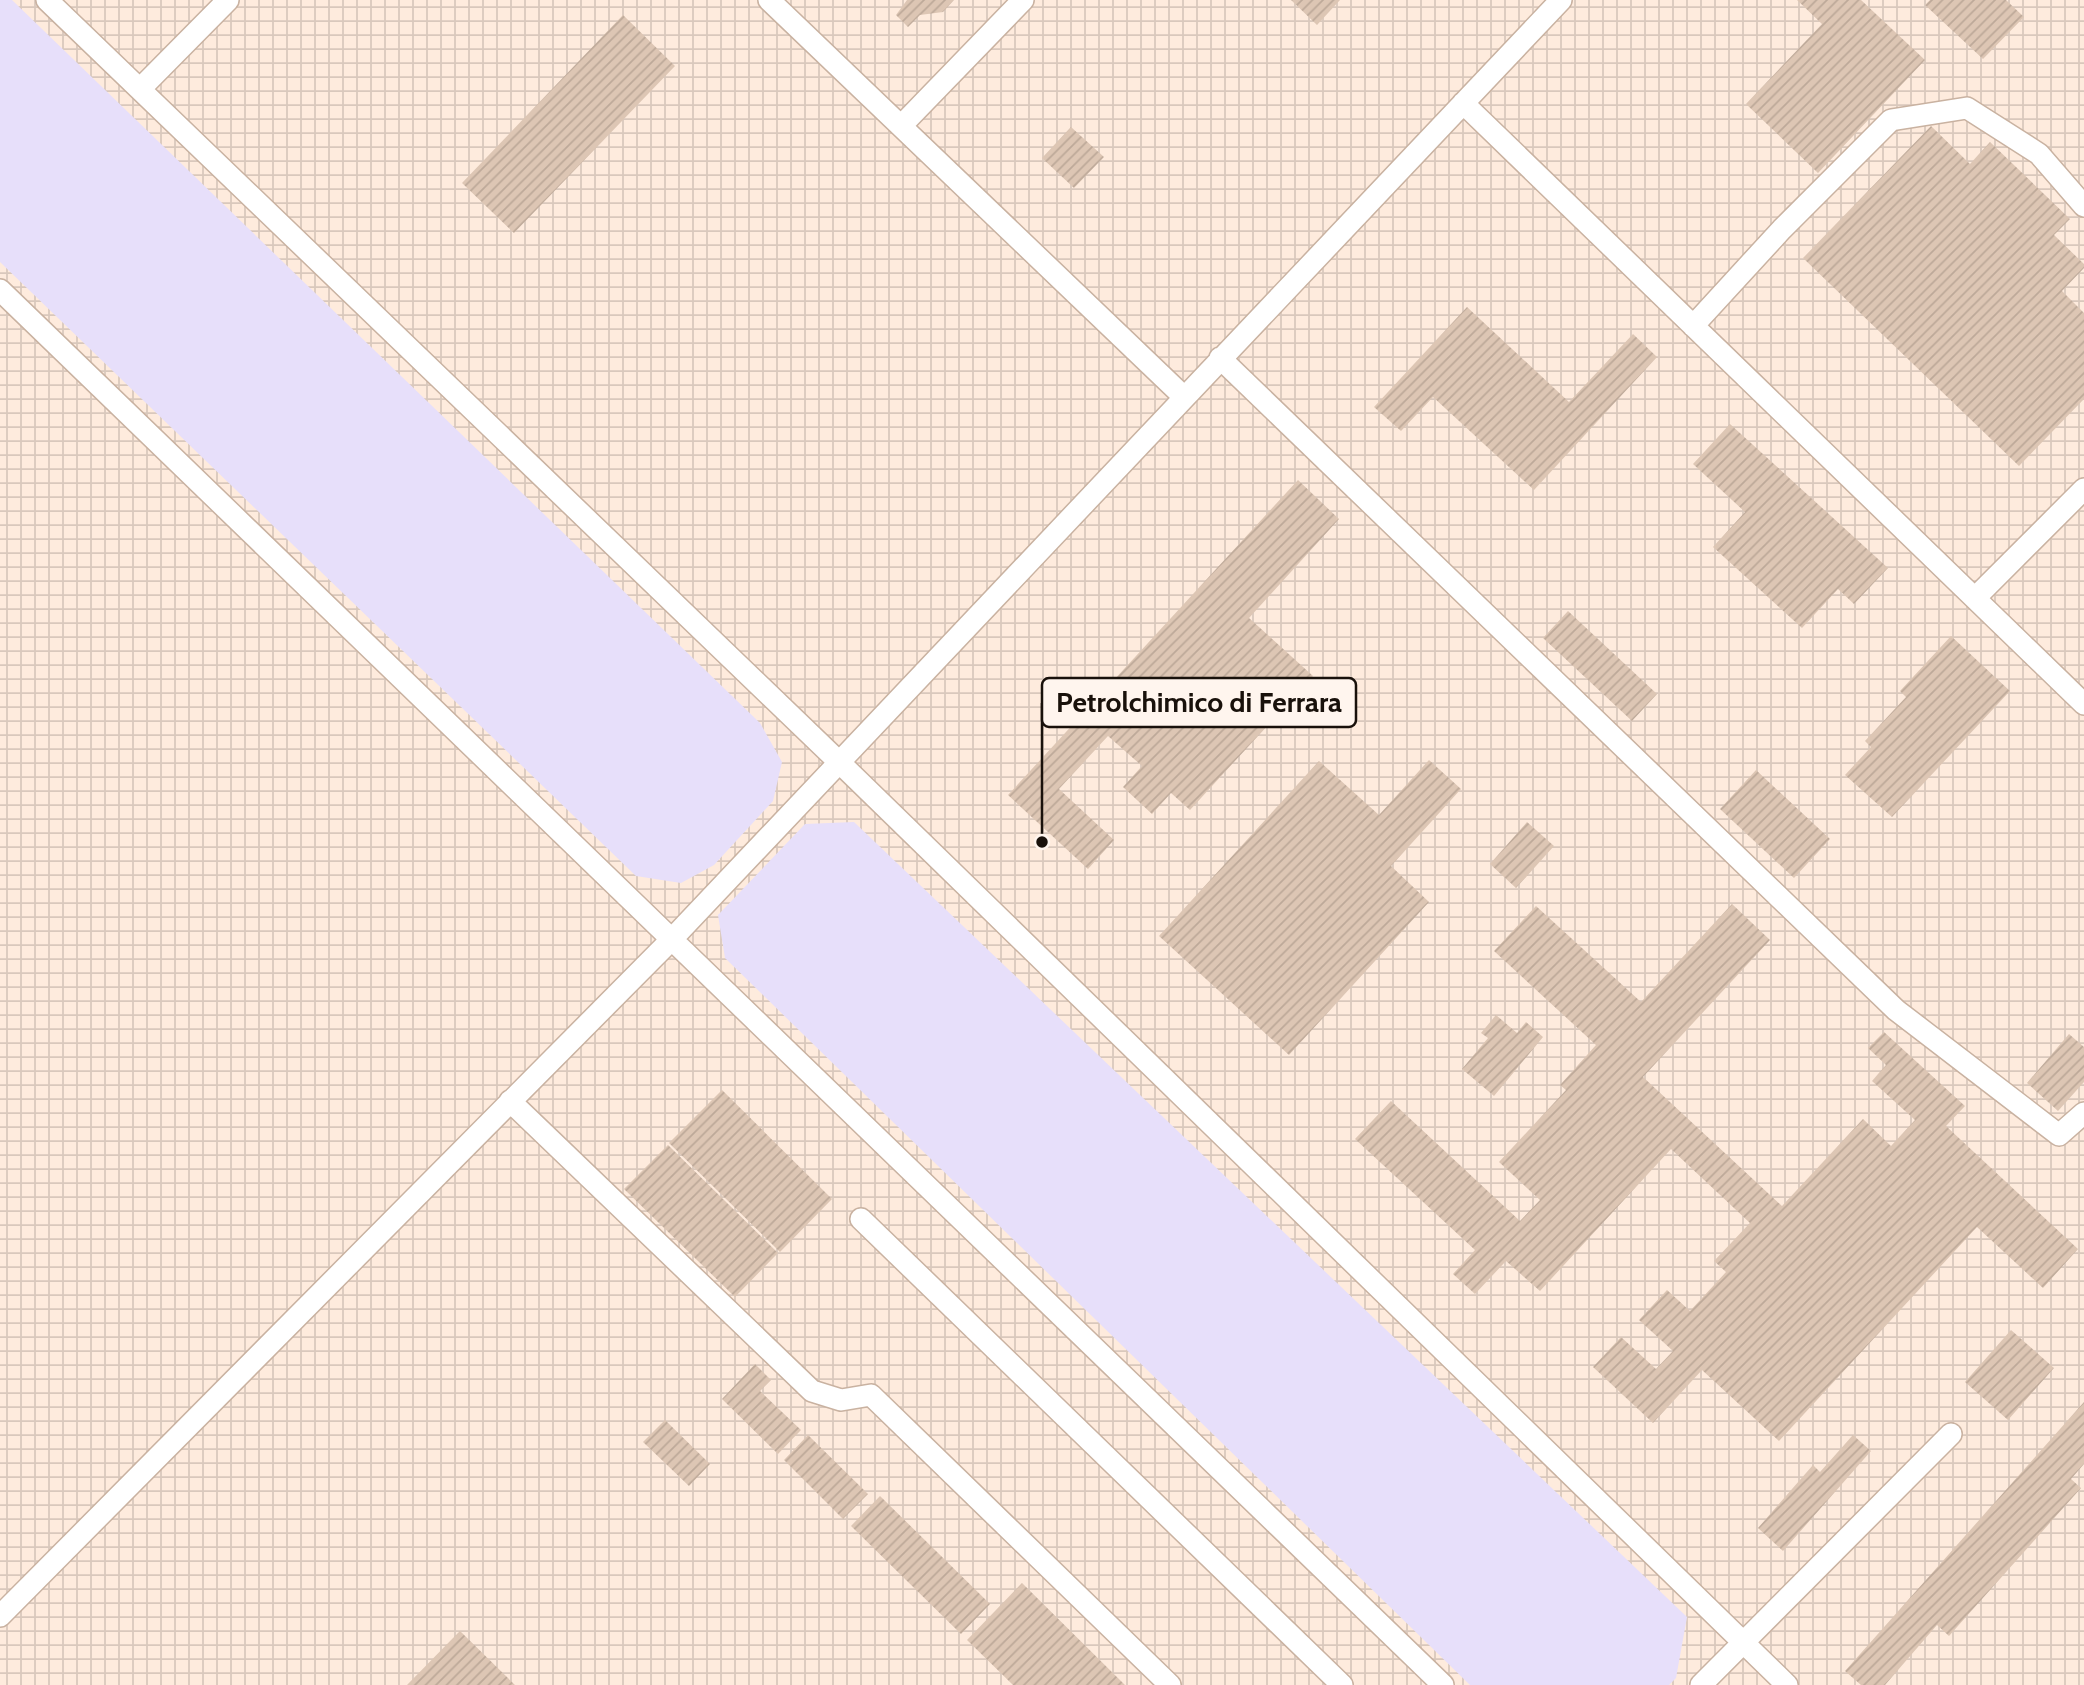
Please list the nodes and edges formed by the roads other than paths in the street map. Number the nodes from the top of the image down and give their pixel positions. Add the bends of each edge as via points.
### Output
1 (47, 0) edge
2 (228, 0) edge
3 (769, 0) edge
4 (1023, 0) edge
5 (1561, 0) edge
6 (140, 89) junction
7 (1462, 103) junction
8 (901, 126) junction
9 (2084, 206) edge
10 (0, 290) edge
11 (1693, 326) junction
12 (1220, 358) junction
13 (1184, 397) junction
14 (2084, 489) edge
15 (1975, 598) junction
16 (2084, 704) edge
17 (838, 761) junction
18 (672, 939) junction
19 (510, 1101) junction
20 (2084, 1113) edge
21 (861, 1219) dead end
22 (1951, 1434) dead end
23 (0, 1616) edge
24 (1744, 1643) junction
25 (1170, 1685) edge
26 (1342, 1685) edge
27 (1444, 1685) edge
28 (1701, 1685) edge
29 (1787, 1685) edge

1 - 6 lane
2 - 6 lane
3 - 8 lane
4 - 8 lane
5 - 7 lane
6 - 17 lane
7 - 11 lane
7 - 12 lane
8 - 13 lane
9 - 11 lane via 2039,153 1967,108 1891,120
10 - 18 lane
11 - 15 lane
12 - 13 lane
12 - 20 lane via 1896,1010 2059,1135
13 - 17 lane
14 - 15 lane
15 - 16 lane
17 - 18 lane
17 - 24 lane
18 - 19 lane
18 - 27 lane
19 - 23 lane
19 - 25 lane via 812,1391 841,1400 871,1395
21 - 26 lane
22 - 24 lane
24 - 28 lane
24 - 29 lane

